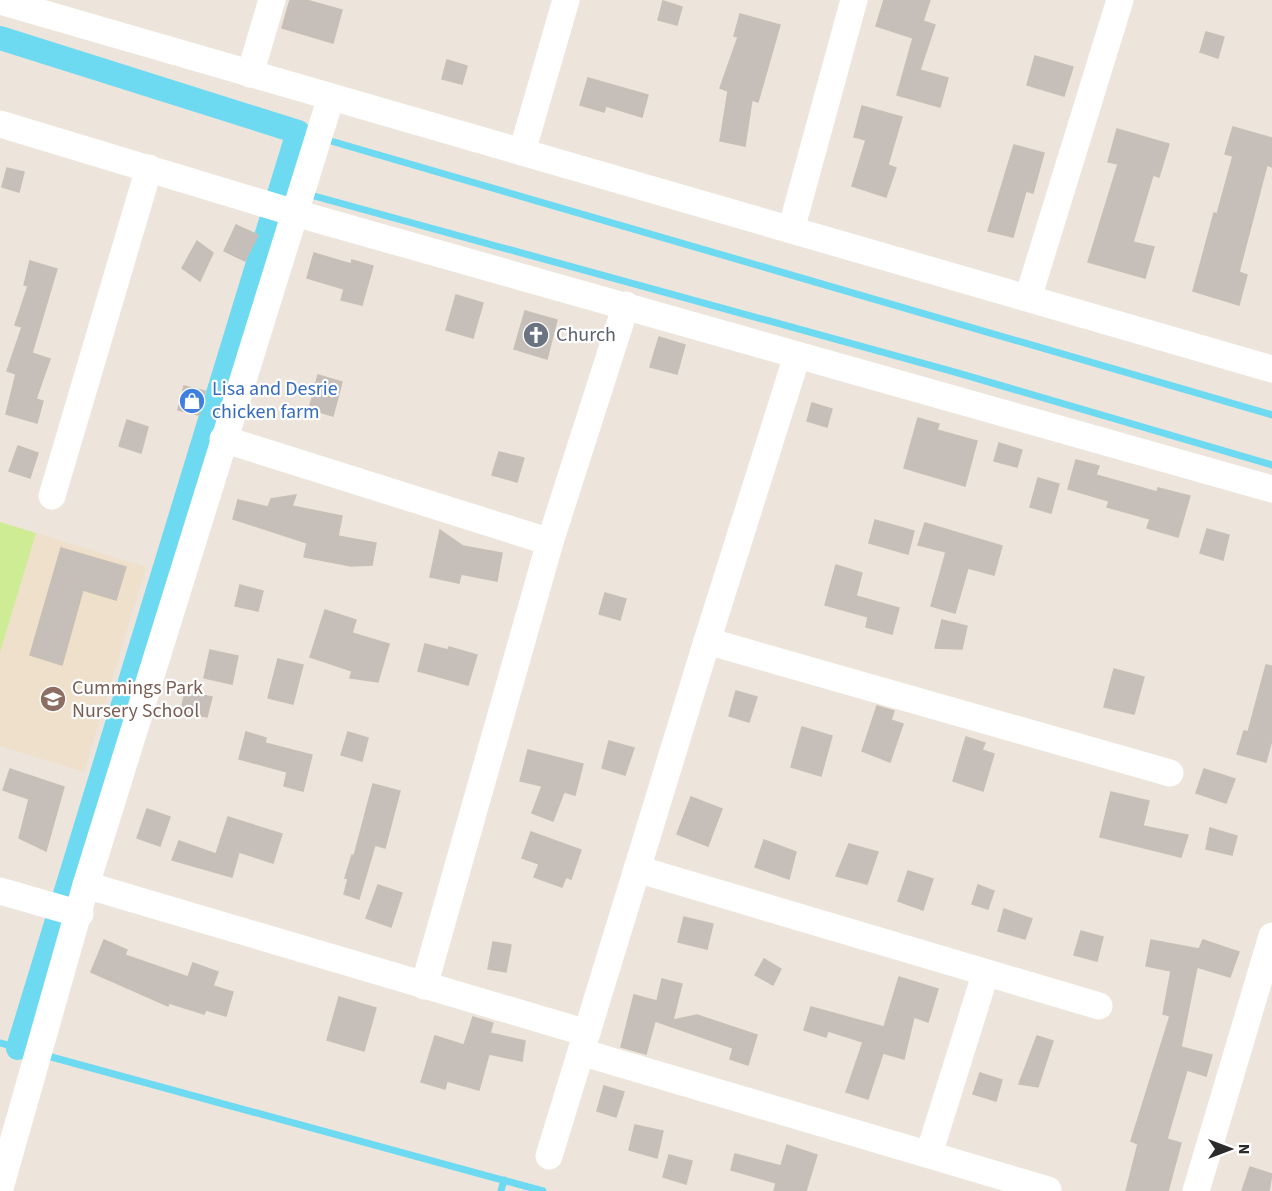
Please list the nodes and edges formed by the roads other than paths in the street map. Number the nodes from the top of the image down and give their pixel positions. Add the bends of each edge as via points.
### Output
1 (272, 0) edge
2 (566, 0) edge
3 (854, 0) edge
4 (1120, 0) edge
5 (0, 1) edge
6 (250, 74) junction
7 (331, 97) junction
8 (0, 124) edge
9 (522, 152) junction
10 (149, 168) junction
11 (295, 213) junction
12 (791, 230) junction
13 (1028, 298) junction
14 (626, 305) junction
15 (797, 356) junction
16 (1270, 360) edge
17 (223, 440) junction
18 (1272, 489) edge
19 (52, 496) dead end
20 (550, 542) junction
21 (706, 641) junction
22 (1170, 773) dead end
23 (637, 870) junction
24 (86, 885) junction
25 (0, 891) edge
26 (80, 914) junction
27 (1272, 936) edge
28 (985, 975) junction
29 (424, 986) junction
30 (1099, 1006) dead end
31 (584, 1043) junction
32 (929, 1154) junction
33 (549, 1156) dead end
34 (0, 1188) edge
35 (1048, 1190) edge
36 (1196, 1191) edge

1 - 6 street
2 - 9 street
3 - 12 street
4 - 13 street
5 - 6 street
6 - 7 street
7 - 9 street
7 - 11 street
8 - 10 street
9 - 12 street
10 - 11 street
10 - 19 street
11 - 14 street
11 - 17 street
12 - 13 street
13 - 16 street
14 - 15 street
14 - 20 street
15 - 18 street
15 - 21 street
17 - 20 street
17 - 24 street
20 - 29 street
21 - 22 street
21 - 23 street
23 - 28 street
23 - 31 street
24 - 26 street
24 - 29 street
25 - 26 street
26 - 34 street
27 - 36 street
28 - 30 street
28 - 32 street
29 - 31 street
31 - 32 street
31 - 33 street
32 - 35 street

